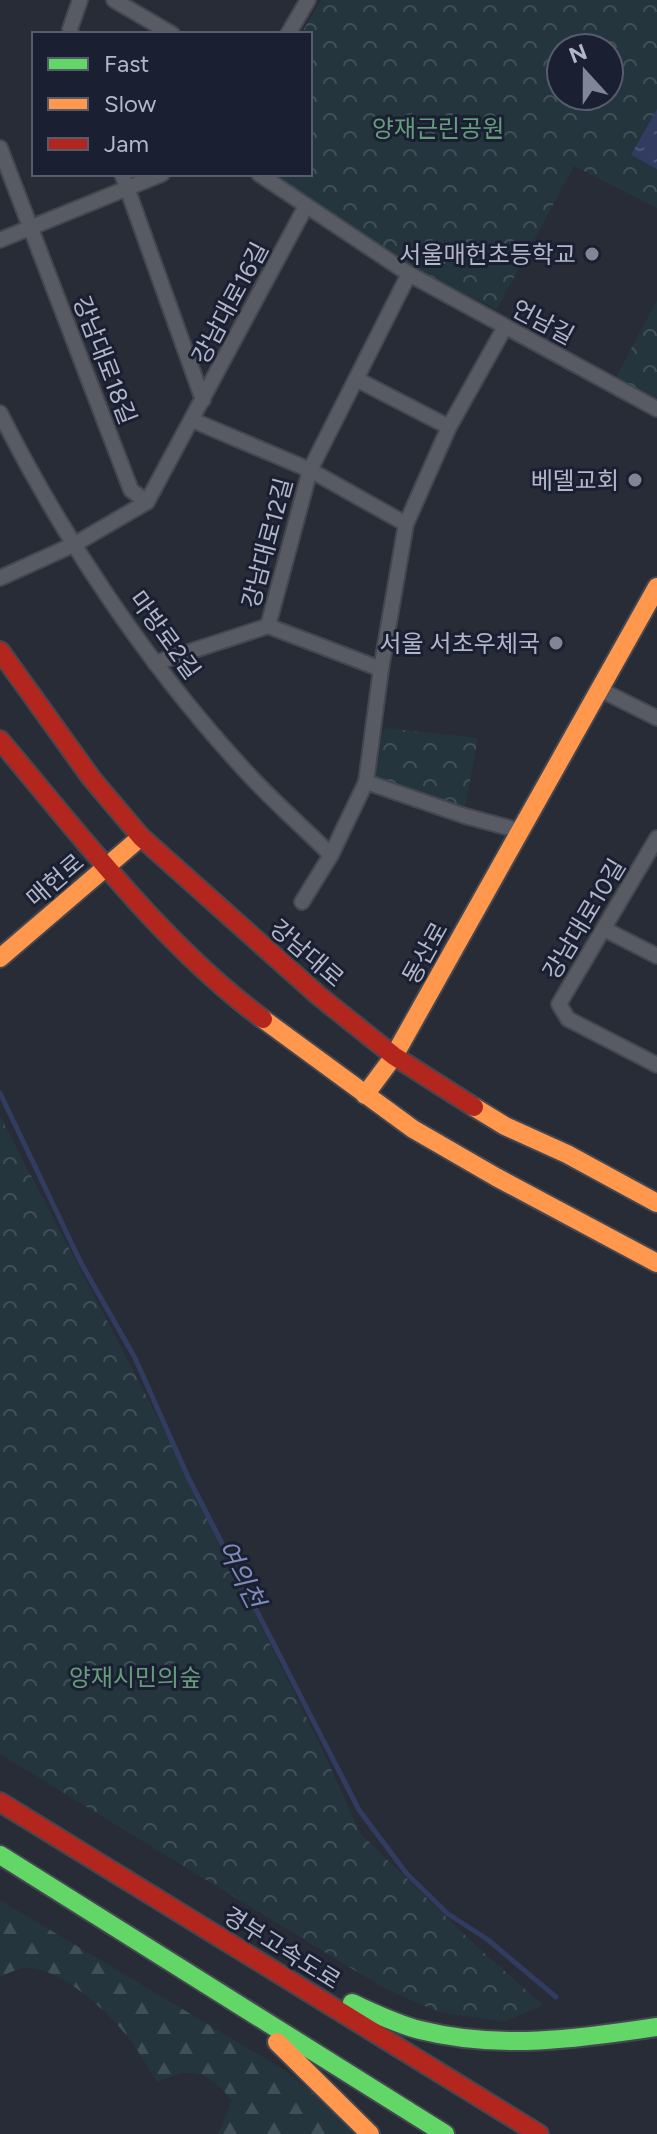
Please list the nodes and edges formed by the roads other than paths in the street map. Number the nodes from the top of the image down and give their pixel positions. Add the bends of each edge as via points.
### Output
1 (80, 0) edge
2 (114, 0) edge
3 (308, 0) edge
4 (71, 32) edge
5 (169, 32) edge
6 (289, 32) edge
7 (0, 148) edge
8 (151, 176) edge
9 (262, 176) edge
10 (124, 181) edge
11 (306, 206) junction
12 (30, 228) junction
13 (0, 240) edge
14 (409, 274) junction
15 (505, 327) junction
16 (356, 379) junction
17 (203, 400) junction
18 (657, 409) edge
19 (0, 413) edge
20 (192, 420) junction
21 (449, 427) junction
22 (310, 470) junction
23 (147, 502) junction
24 (406, 524) junction
25 (75, 544) junction
26 (0, 578) edge
27 (657, 587) edge
28 (268, 626) junction
29 (0, 651) edge
30 (155, 663) junction
31 (381, 669) junction
32 (599, 689) junction
33 (657, 718) edge
34 (0, 740) edge
35 (366, 782) junction
36 (521, 831) junction
37 (141, 837) junction
38 (656, 840) edge
39 (331, 855) junction
40 (107, 867) junction
41 (302, 902) dead end
42 (604, 929) junction
43 (657, 956) edge
44 (0, 958) edge
45 (394, 1056) junction
46 (657, 1065) edge
47 (365, 1095) junction
48 (657, 1203) edge
49 (657, 1263) edge
50 (0, 1802) edge
51 (0, 1855) edge
52 (248, 1955) junction
53 (233, 2000) junction
54 (657, 2027) edge
55 (370, 2134) edge
56 (445, 2134) edge
57 (539, 2134) edge

1 - 4 street
2 - 5 street
3 - 6 street
7 - 12 street, 강남대로18길
8 - 10 street
9 - 11 street, 언남길
10 - 12 street
10 - 17 street
11 - 14 street, 언남길
11 - 17 street, 강남대로16길
12 - 13 street
12 - 23 street, 강남대로18길 via 131,490
14 - 15 street, 언남길
14 - 16 street
15 - 18 street, 언남길
15 - 21 street
16 - 21 street
16 - 22 street
17 - 20 street, 강남대로16길
19 - 25 street, 마방로2길
20 - 22 street
20 - 23 street, 강남대로16길
21 - 24 street
22 - 24 street
22 - 28 street, 강남대로12길
23 - 25 street
24 - 31 street
25 - 26 street
25 - 30 street, 마방로2길
27 - 32 main road, 동산로
28 - 30 street, 강남대로12길
28 - 31 street, 강남대로12길
29 - 37 main road, 강남대로 via 92,779
30 - 39 street, 마방로2길 via 241,767
31 - 35 street
32 - 33 street
32 - 36 main road, 동산로
34 - 40 main road
35 - 36 street
35 - 39 street
36 - 45 main road, 동산로
37 - 40 main road, 매헌로
37 - 45 main road, 강남대로
38 - 42 street, 강남대로10길
39 - 41 street
40 - 44 main road, 매헌로
40 - 47 main road via 204,970
42 - 43 street
42 - 46 street, 강남대로10길 via 559,1004 568,1019
45 - 47 main road, 동산로
45 - 48 main road, 강남대로 via 505,1126
47 - 49 main road via 482,1169
50 - 52 main road, 경부고속도로
51 - 53 main road
52 - 54 main road via 392,2021 447,2037 525,2043
52 - 57 main road, 경부고속도로
53 - 55 main road
53 - 56 main road

